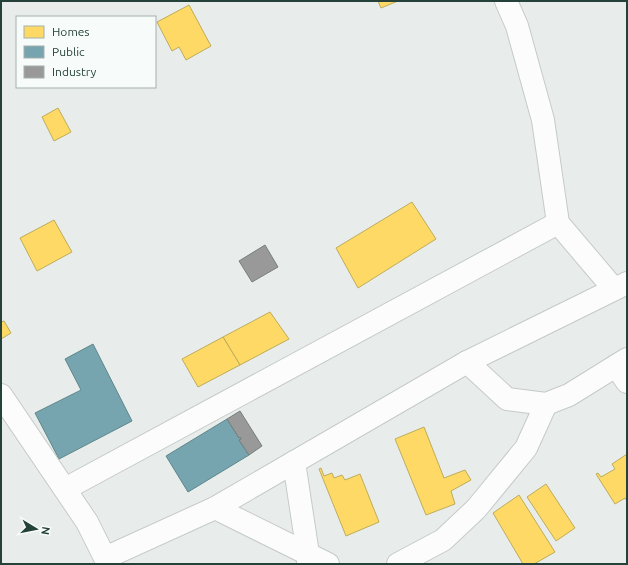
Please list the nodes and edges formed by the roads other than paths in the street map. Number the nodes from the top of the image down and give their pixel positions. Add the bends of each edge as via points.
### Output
1 (506, 1) edge
2 (558, 223) junction
3 (620, 286) edge
4 (467, 362) junction
5 (623, 369) edge
6 (1, 395) edge
7 (546, 404) junction
8 (294, 462) junction
9 (65, 489) junction
10 (215, 508) junction
11 (308, 559) edge
12 (106, 561) edge
13 (328, 564) edge
14 (398, 564) edge

1 - 2 street via 517,26 543,120
2 - 3 street
2 - 9 street
3 - 4 street
4 - 7 street via 507,399
4 - 8 street
5 - 7 street
6 - 9 street
7 - 14 street via 526,448 476,509 444,540
8 - 10 street
8 - 11 street
9 - 12 street via 87,522
10 - 11 street
10 - 12 street
11 - 13 street

